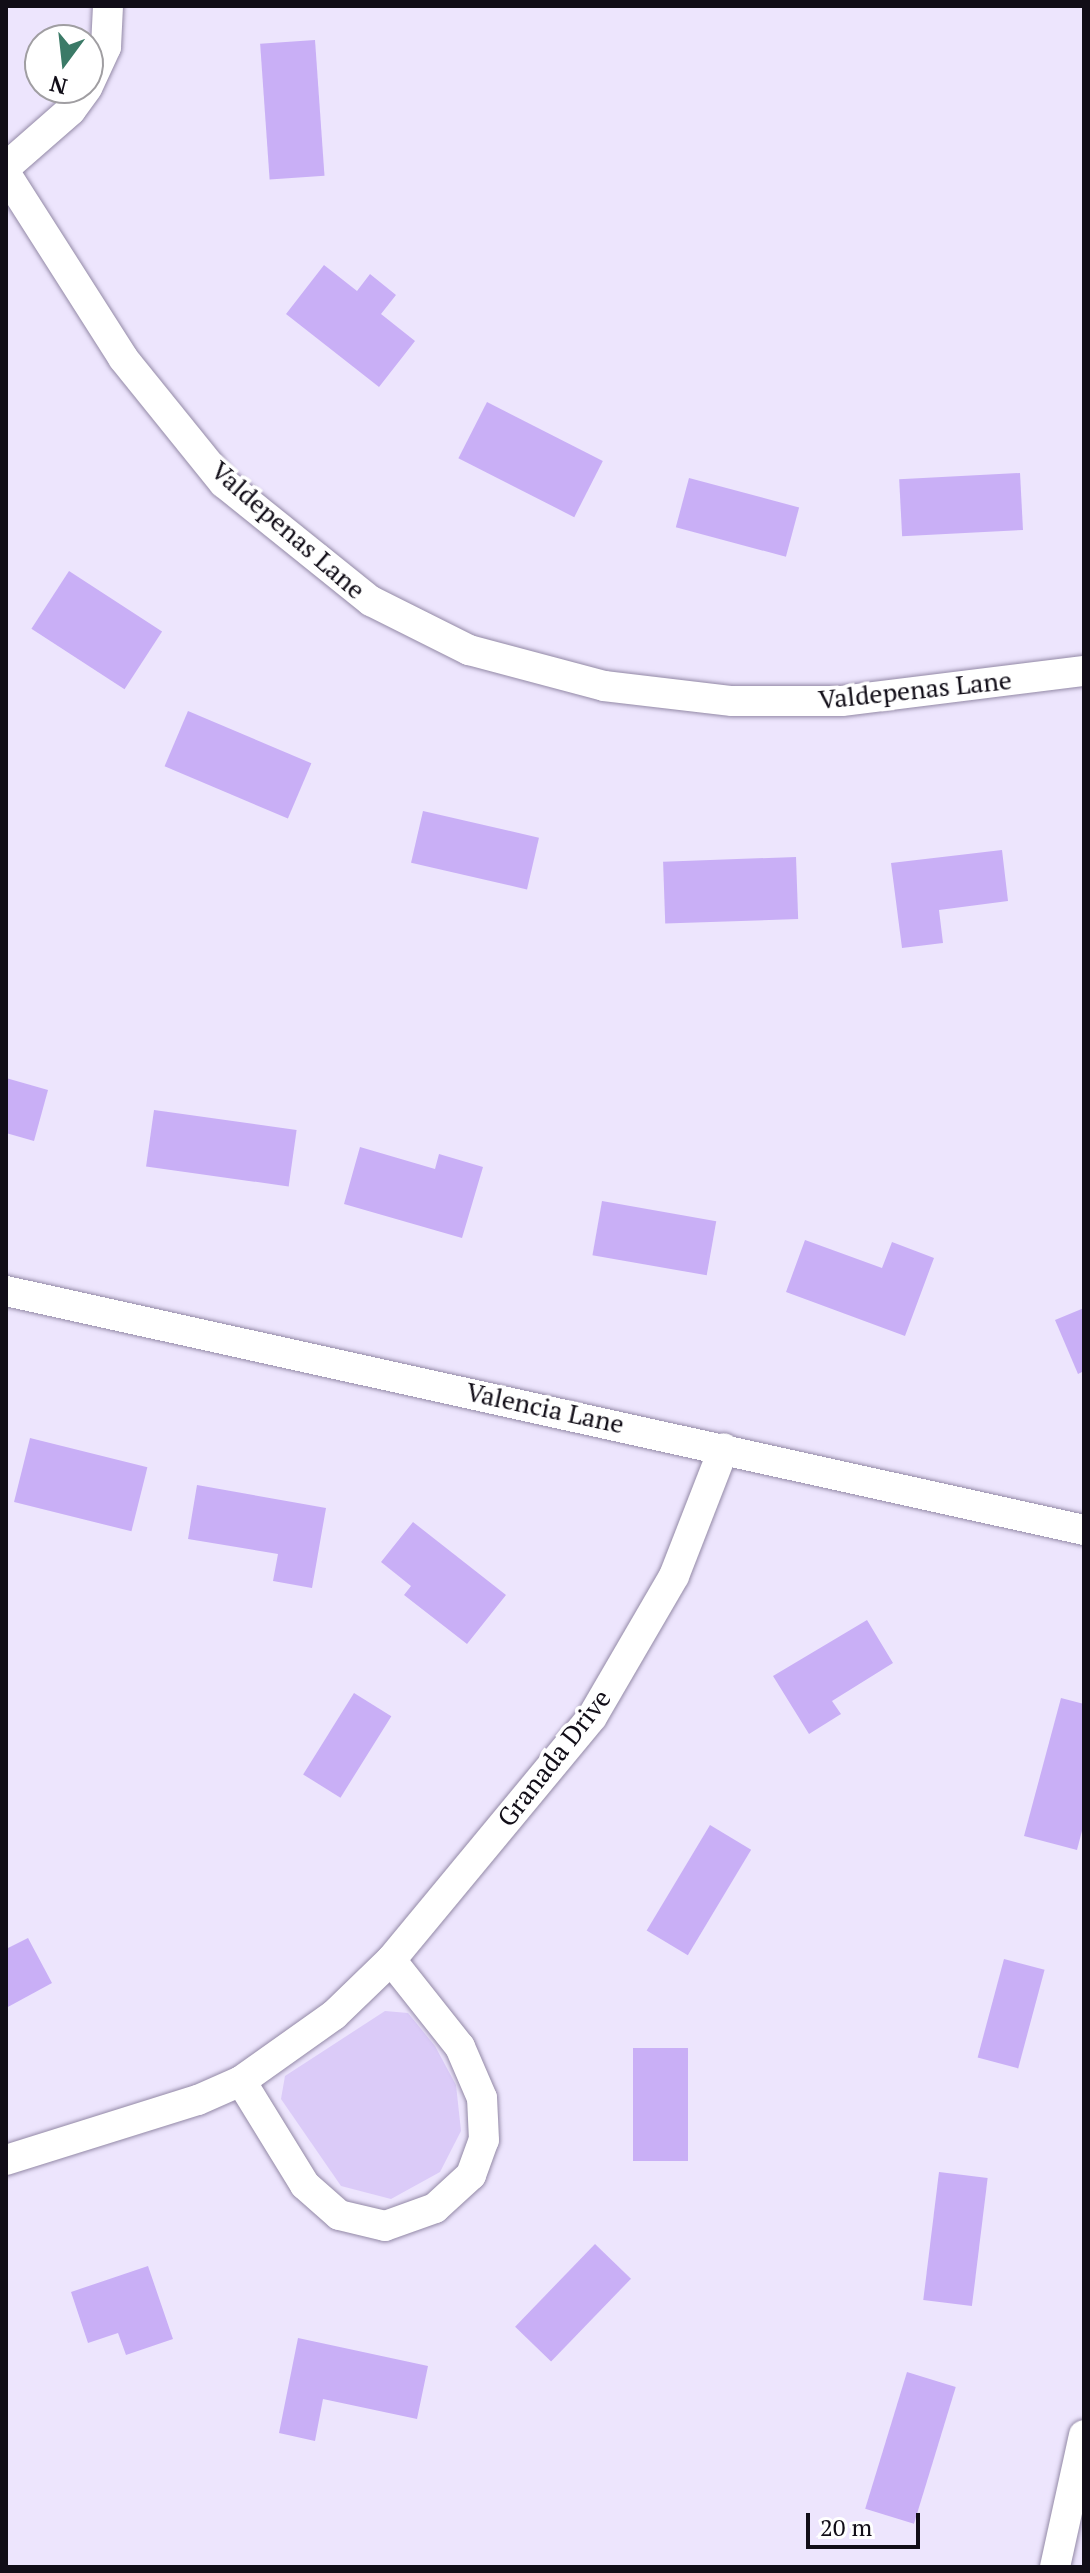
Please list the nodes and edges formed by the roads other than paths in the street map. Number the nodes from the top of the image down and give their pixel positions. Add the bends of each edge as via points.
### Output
1 (108, 6) edge
2 (104, 51) edge
3 (75, 104) edge
4 (6, 167) edge
5 (6, 174) edge
6 (1084, 671) edge
7 (6, 1291) edge
8 (724, 1448) junction
9 (1084, 1530) edge
10 (391, 1960) junction
11 (241, 2081) junction
12 (6, 2160) edge
13 (1084, 2435) edge
14 (1055, 2567) edge

1 - 2 street
3 - 4 street
5 - 6 street, Valdepenas Lane via 123,358 224,483 371,601 469,650 604,686 732,701 842,701
7 - 8 street, Valencia Lane
8 - 9 street, Valencia Lane
8 - 10 street, Granada Drive via 674,1576 592,1717
10 - 11 street, Granada Drive via 334,2015
10 - 11 street via 460,2047 482,2098 484,2140 471,2175 435,2208 385,2226 339,2215 305,2185
11 - 12 street, Granada Drive via 198,2100
13 - 14 street

